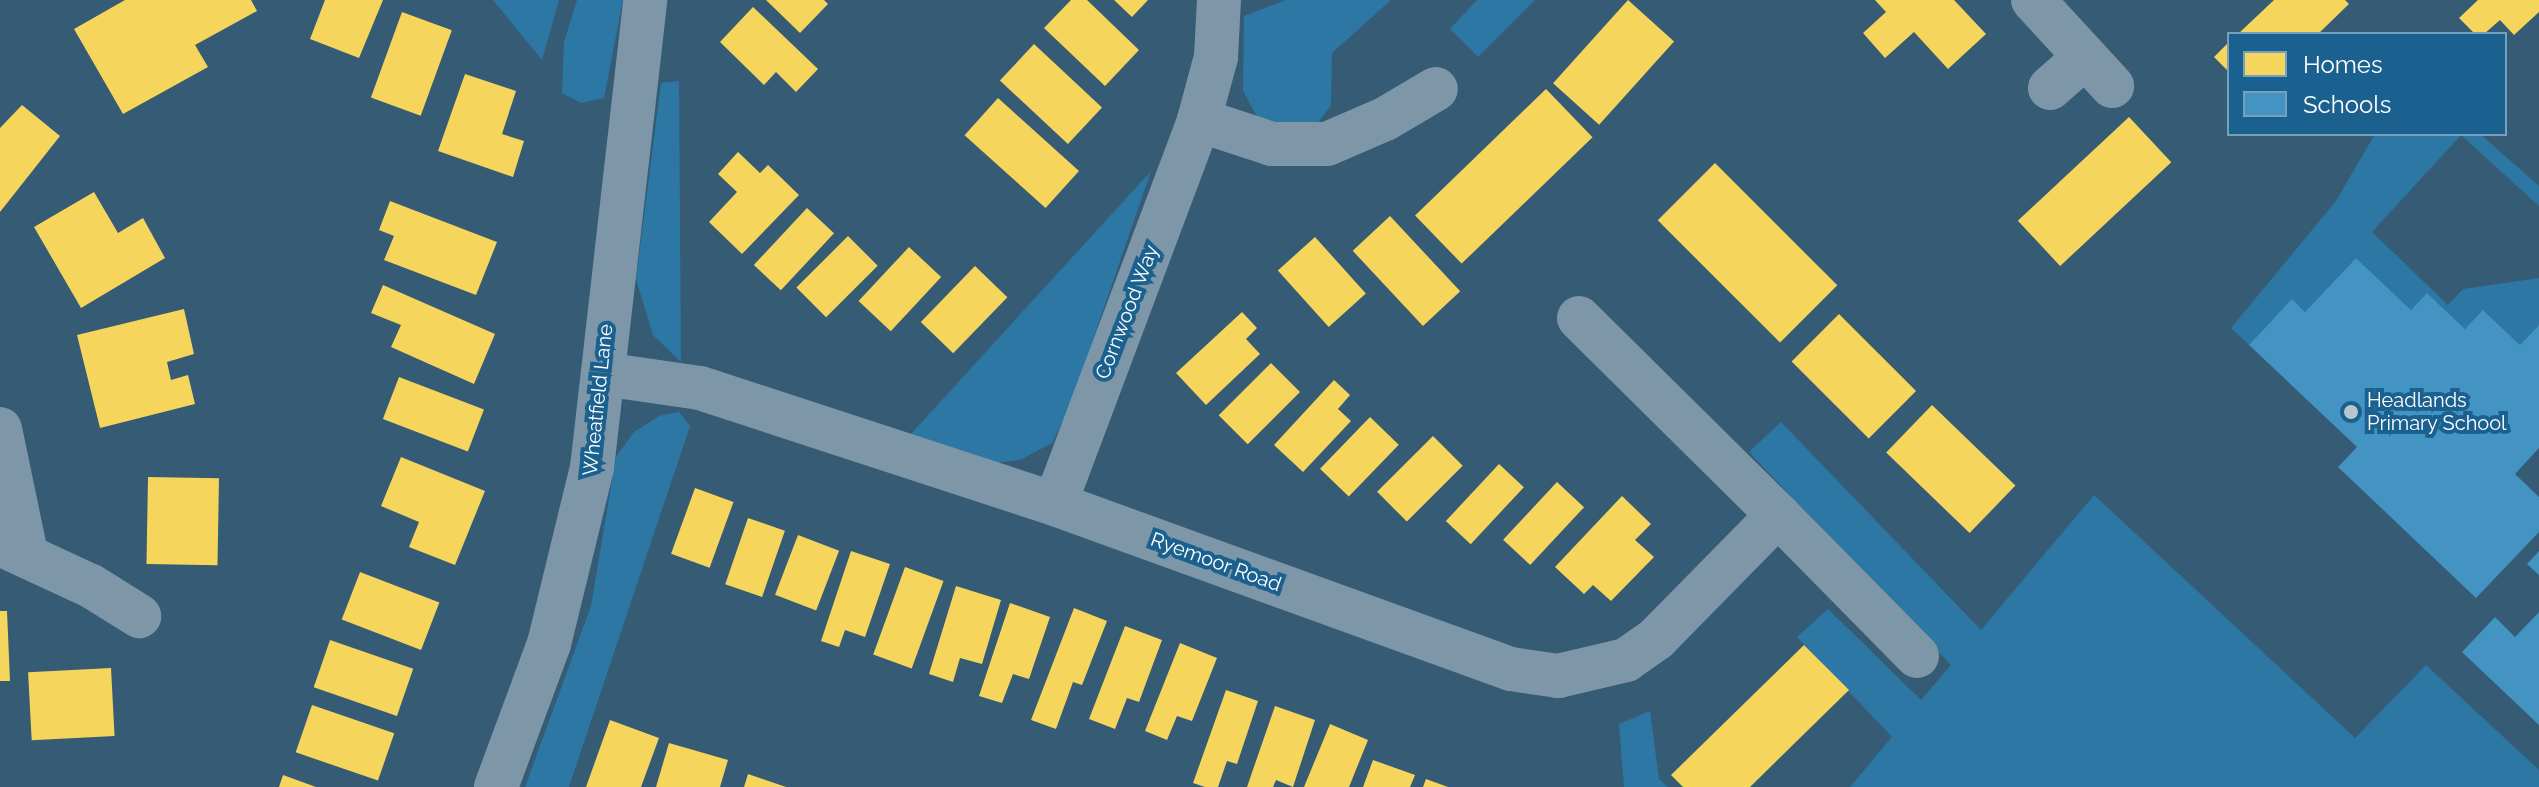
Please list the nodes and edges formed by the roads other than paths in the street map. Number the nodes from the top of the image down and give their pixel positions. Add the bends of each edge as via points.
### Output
1 (645, 0) edge
2 (1219, 0) edge
3 (2033, 0) edge
4 (2050, 88) dead end
5 (1436, 89) dead end
6 (1199, 120) junction
7 (1579, 318) dead end
8 (603, 374) junction
9 (0, 429) edge
10 (1055, 504) junction
11 (1778, 515) junction
12 (13, 549) edge
13 (139, 616) dead end
14 (1917, 656) dead end
15 (496, 787) edge

1 - 8 street, Wheatfield Lane via 612,252
2 - 6 street, Cornwood Way via 1216,57
3 - 4 street via 2099,72
5 - 6 street via 1327,144 1272,144
6 - 10 street, Cornwood Way
7 - 11 street
8 - 10 street, Ryemoor Road via 700,388
8 - 15 street, Wheatfield Lane via 592,468 571,572
9 - 12 street
10 - 11 street, Ryemoor Road via 1511,669 1558,676 1626,660 1656,639
11 - 14 street
12 - 13 street

